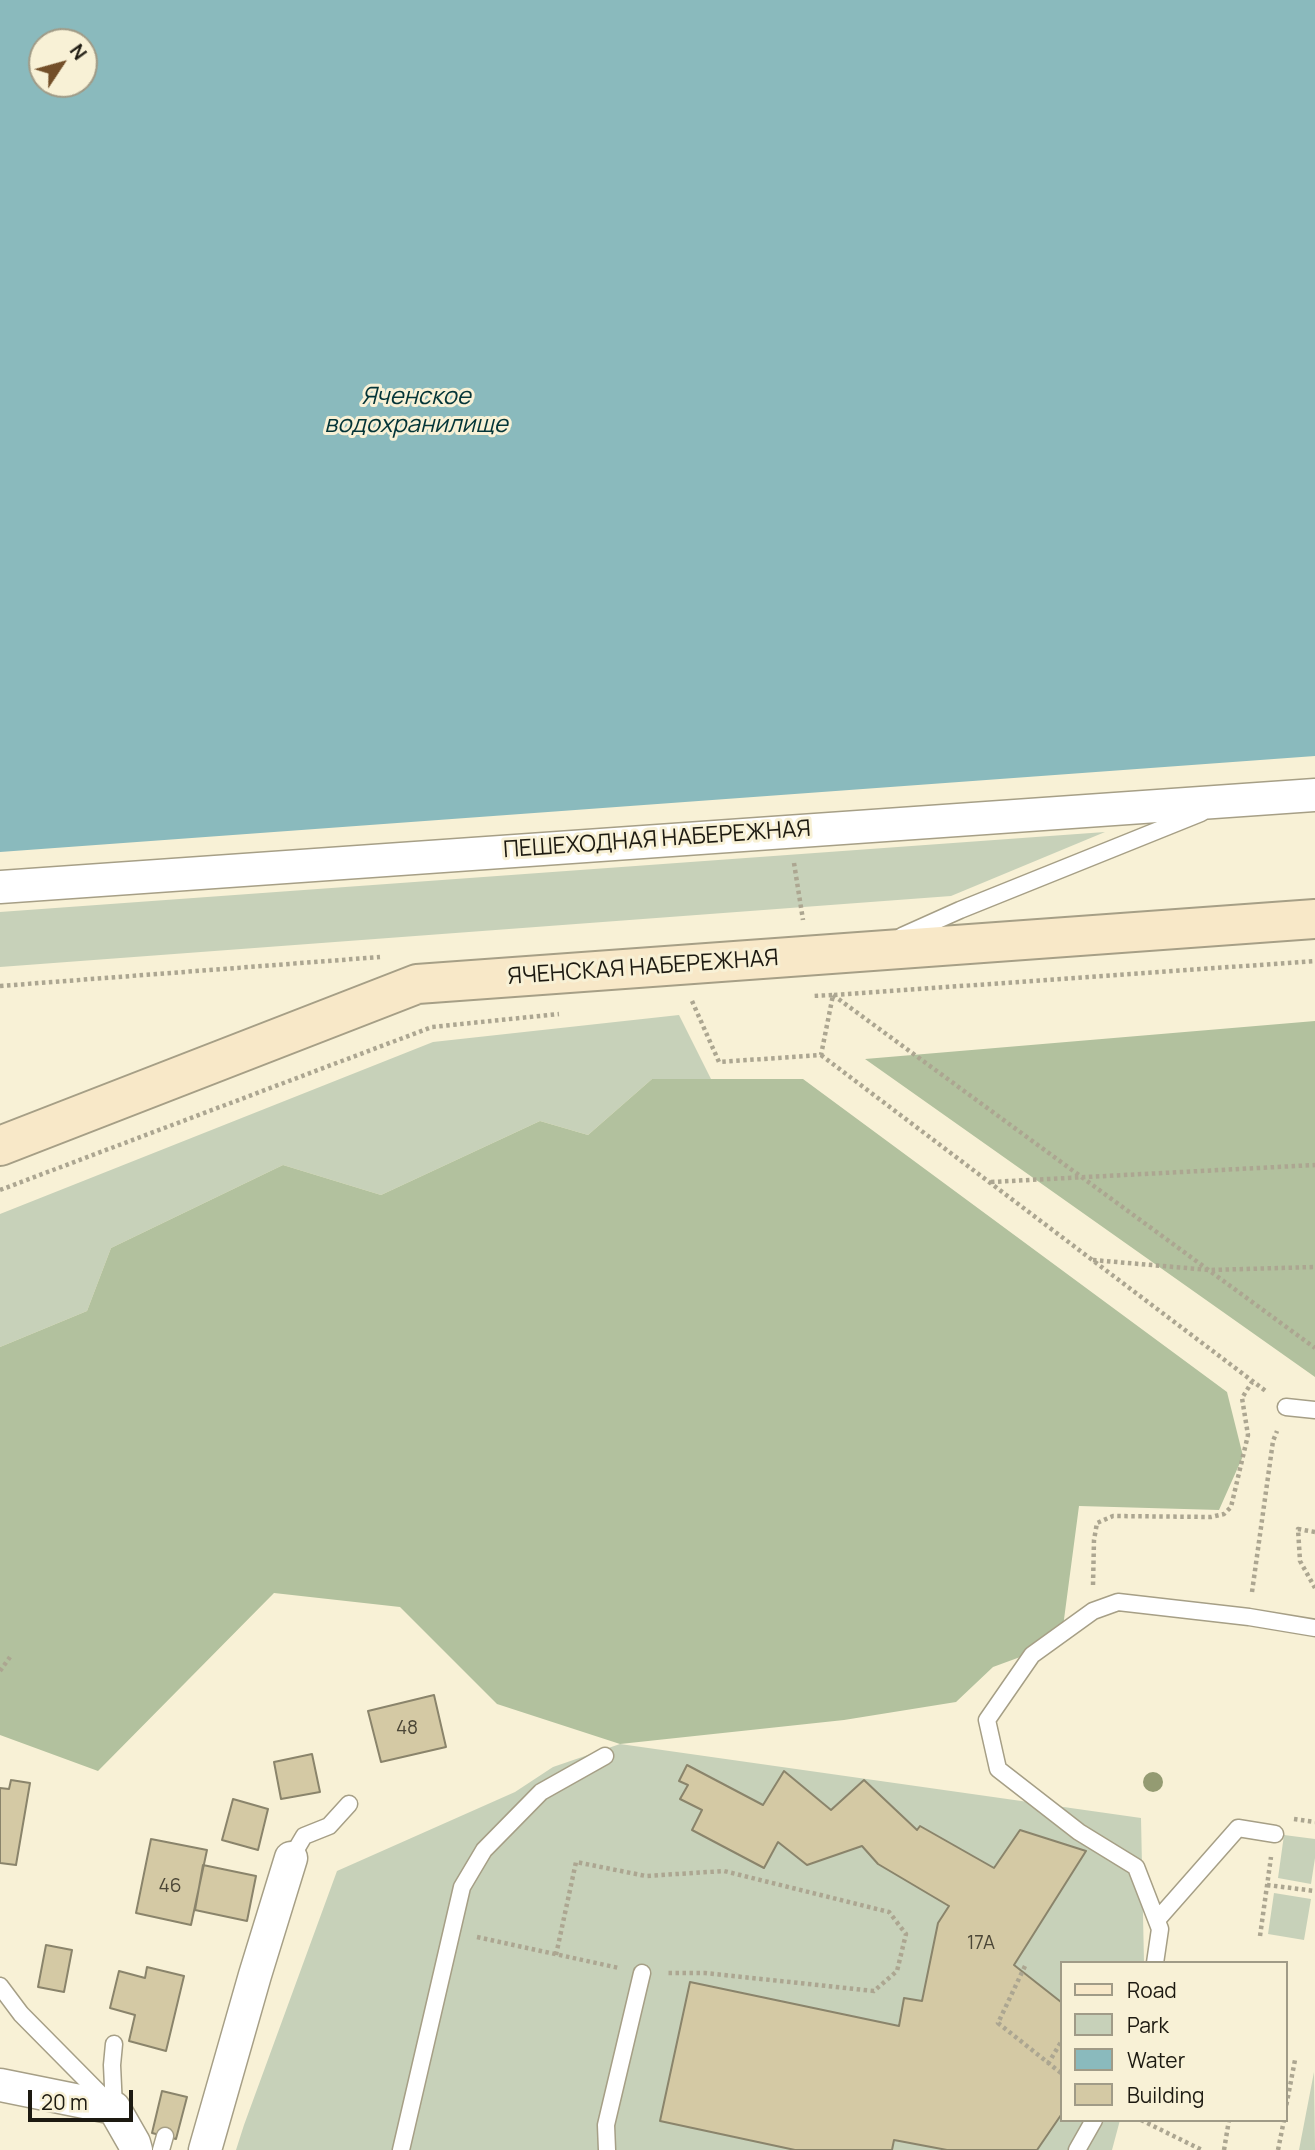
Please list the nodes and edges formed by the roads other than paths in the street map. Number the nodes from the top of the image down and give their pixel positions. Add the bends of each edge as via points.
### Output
1 (1315, 795) edge
2 (1233, 800) junction
3 (0, 887) edge
4 (1315, 919) edge
5 (866, 952) junction
6 (0, 1146) edge
7 (1286, 1407) road end
8 (1315, 1410) edge
9 (1315, 1628) edge
10 (605, 1756) dead end
11 (349, 1804) dead end
12 (1275, 1835) dead end
13 (291, 1858) joint
14 (1157, 1920) junction
15 (1155, 1961) edge
16 (642, 1973) road end
17 (0, 1986) edge
18 (114, 2044) dead end
19 (0, 2085) edge
20 (114, 2108) junction
21 (1093, 2122) edge
22 (136, 2150) edge
23 (205, 2150) edge
24 (401, 2150) edge
25 (607, 2150) edge
26 (1077, 2150) edge

1 - 2 street, ПЕШЕХОДНАЯ НАБЕРЕЖНАЯ
2 - 3 street, ПЕШЕХОДНАЯ НАБЕРЕЖНАЯ
2 - 5 lane
4 - 5 street, ЯЧЕНСКАЯ НАБЕРЕЖНАЯ
5 - 6 street, ЯЧЕНСКАЯ НАБЕРЕЖНАЯ via 417,984
7 - 8 lane
9 - 14 lane via 1118,1602 1093,1611 1032,1655 987,1720 998,1769 1079,1832 1136,1867
10 - 24 lane via 541,1792 484,1850 462,1887
11 - 13 lane via 329,1826 304,1836
12 - 14 lane via 1238,1828
13 - 23 street
14 - 15 lane
16 - 25 lane via 606,2125
17 - 20 lane via 21,2014
18 - 20 lane
19 - 20 street
20 - 22 street
21 - 26 lane

